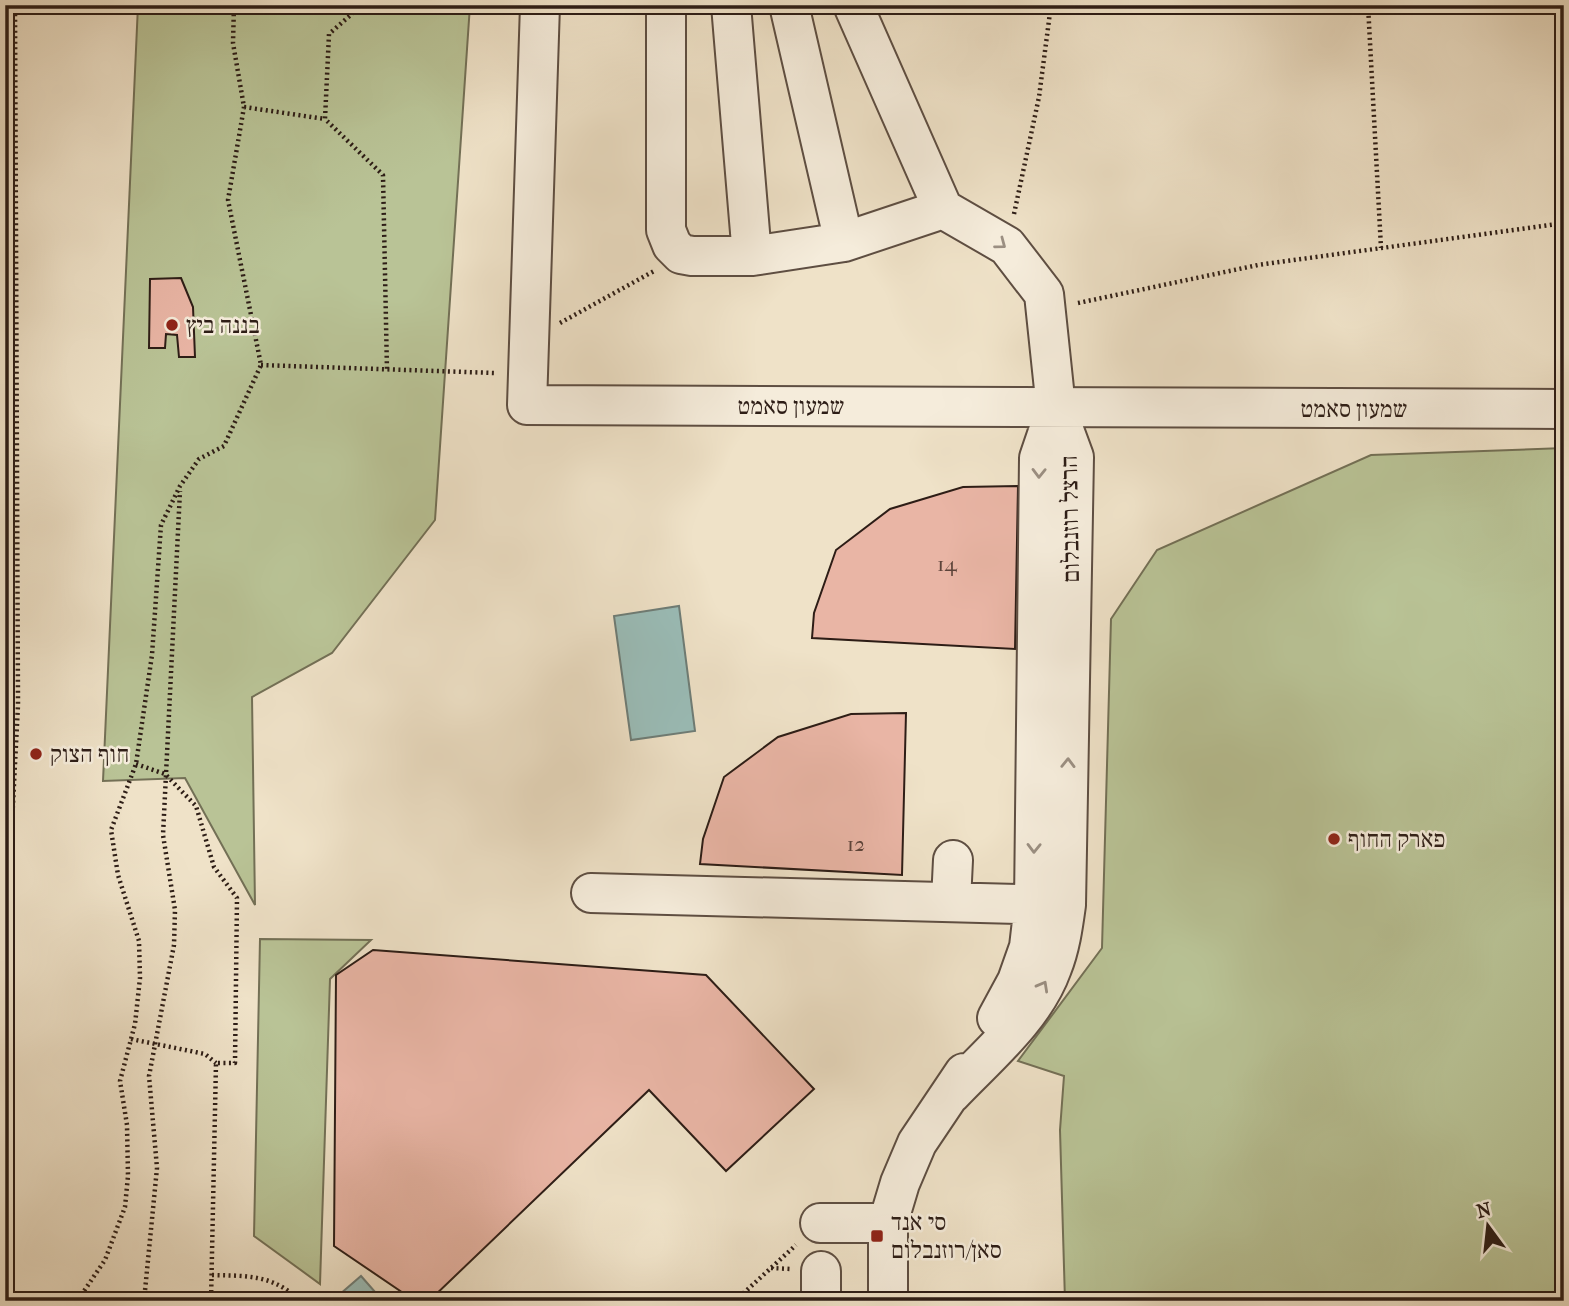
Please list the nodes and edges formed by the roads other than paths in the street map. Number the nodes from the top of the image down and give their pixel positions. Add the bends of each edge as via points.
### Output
1 (540, 5) edge
2 (666, 5) edge
3 (731, 5) edge
4 (789, 5) edge
5 (853, 5) edge
6 (943, 209) junction
7 (844, 242) junction
8 (752, 256) junction
9 (1056, 408) junction
10 (1564, 409) edge
11 (1526, 410) junction
12 (1564, 415) edge
13 (953, 860) dead end
14 (590, 893) dead end
15 (951, 901) junction
16 (1050, 905) junction
17 (820, 1223) road end
18 (888, 1223) junction
19 (888, 1301) edge

1 - 9 street, שמעון סאמט via 528,373
2 - 8 street via 666,230 681,254
3 - 8 street
4 - 7 street
5 - 6 street
6 - 7 street
6 -> 9 street via 1007,246 1044,294
7 - 8 street
9 - 11 street, שמעון סאמט
9 - 16 street, הרצל רוזנבלום via 1039,457
10 - 11 street, שמעון סאמט
11 - 12 street, שמעון סאמט
13 - 15 street
14 - 15 street
15 - 16 street
16 - 18 street, הרצל רוזנבלום via 1017,981 918,1143
17 - 18 street
18 - 19 street, הרצל רוזנבלום

